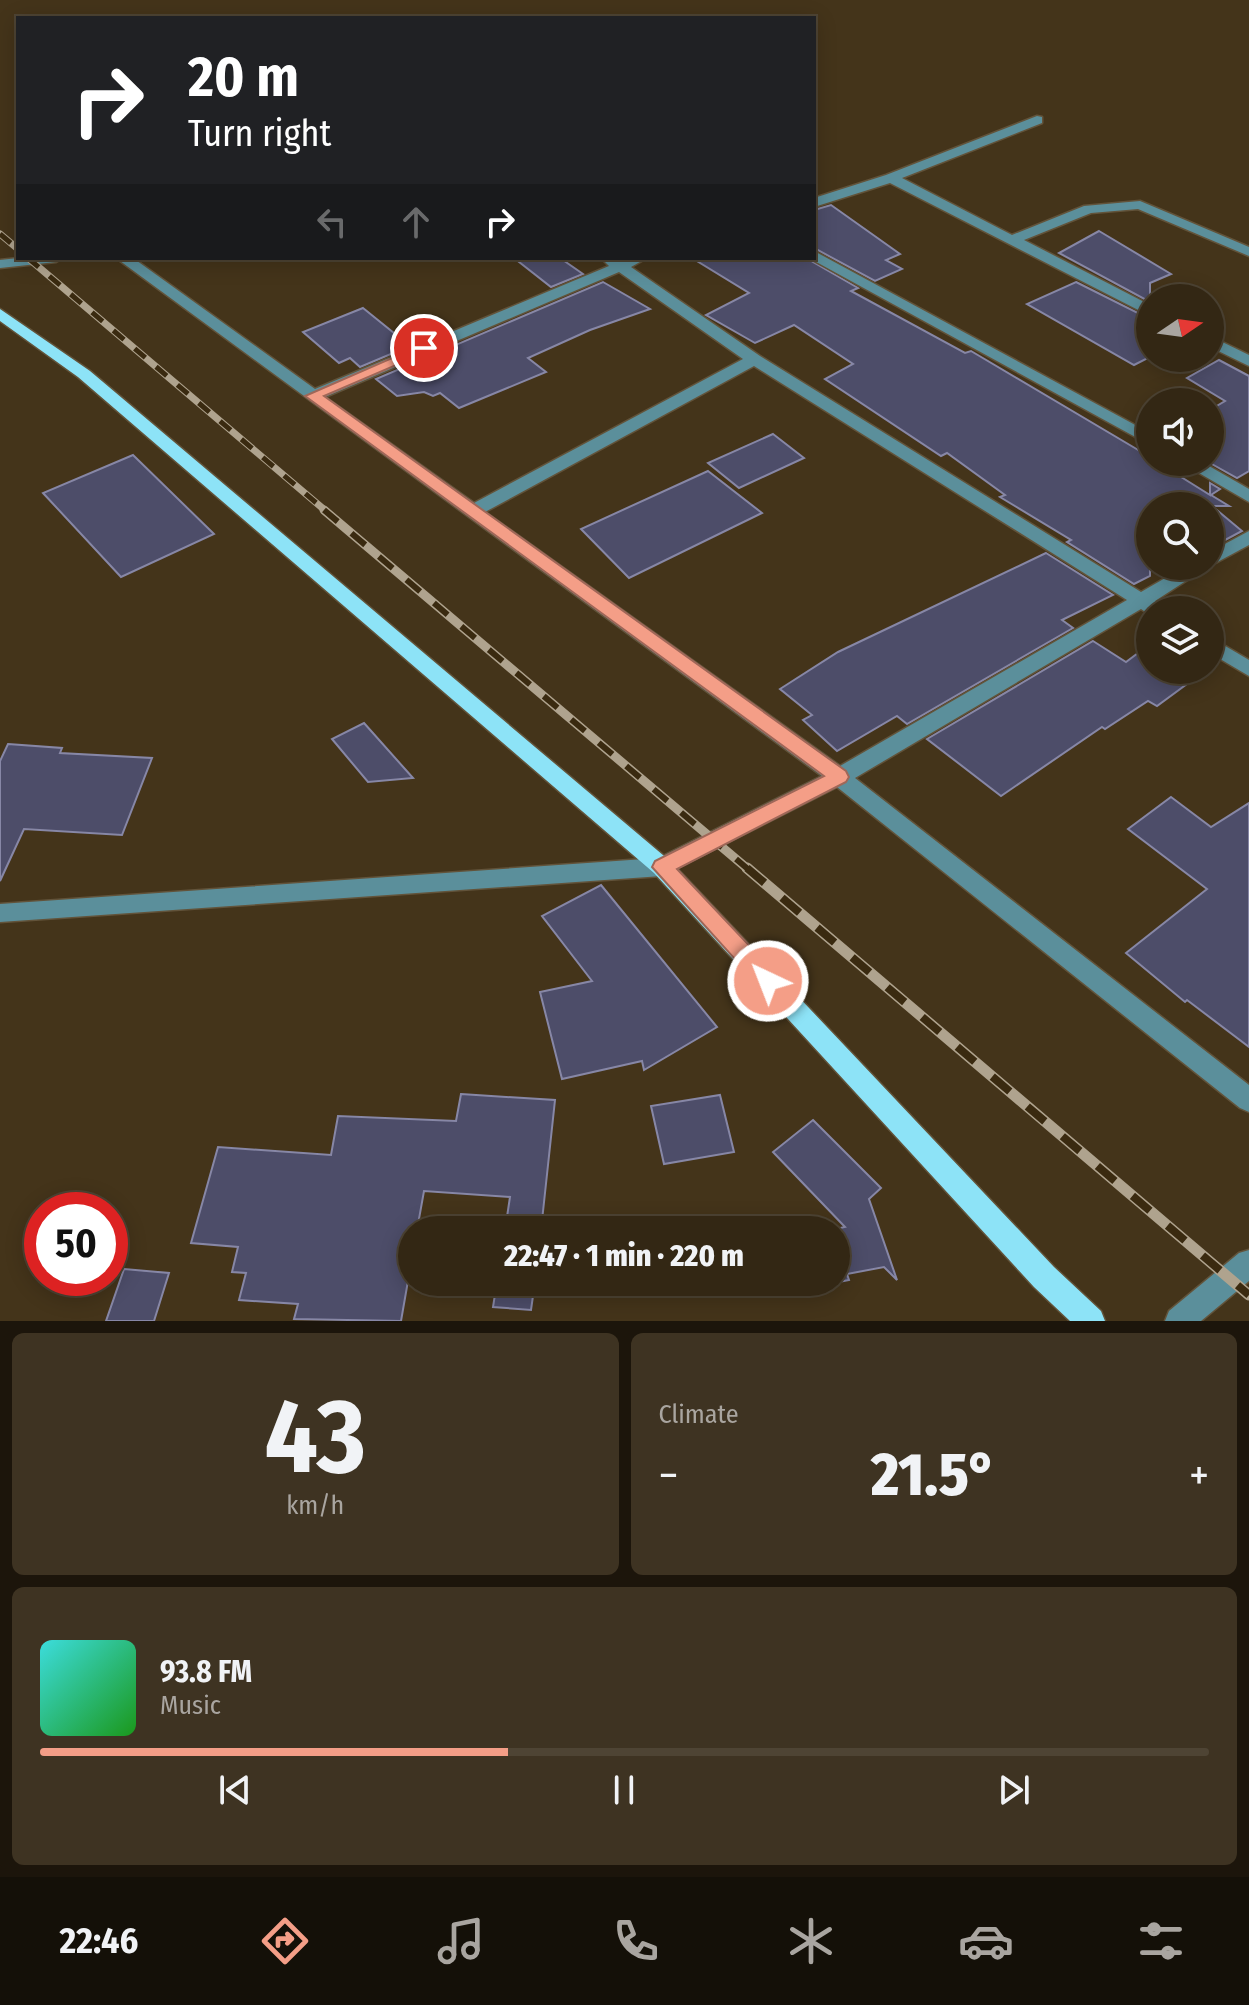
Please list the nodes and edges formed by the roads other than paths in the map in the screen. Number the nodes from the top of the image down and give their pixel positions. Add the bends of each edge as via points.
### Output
1 (1037, 120) dead end
2 (891, 178) junction
3 (816, 202) edge
4 (1012, 240) junction
5 (1249, 252) edge
6 (816, 256) edge
7 (37, 260) edge
8 (126, 260) edge
9 (613, 261) edge
10 (0, 264) edge
11 (1136, 304) edge
12 (0, 314) edge
13 (1224, 348) edge
14 (754, 359) junction
15 (1249, 361) edge
16 (313, 396) junction
17 (1136, 432) edge
18 (1214, 476) edge
19 (1249, 496) edge
20 (473, 511) junction
21 (1249, 537) edge
22 (1224, 552) edge
23 (1182, 580) edge
24 (1161, 596) edge
25 (1136, 597) edge
26 (1136, 612) edge
27 (1224, 653) edge
28 (1249, 669) edge
29 (839, 777) junction
30 (662, 867) junction
31 (0, 913) edge
32 (1249, 1100) edge
33 (1249, 1263) edge
34 (1091, 1321) edge
35 (1179, 1321) edge

1 - 2 street
2 - 3 street
2 - 4 street
4 - 5 street via 1089,209 1140,205
4 - 11 street
6 - 17 street
7 - 10 street
8 - 16 street
9 - 14 street
9 - 16 street
12 - 30 main road via 84,374
13 - 15 street
14 - 20 street
14 - 25 street
16 - 20 street
18 - 19 street
20 - 29 street
21 - 22 street
23 - 24 street
26 - 29 street
27 - 28 street
29 - 30 street
29 - 32 street
30 - 31 street
30 - 34 main road
33 - 35 street

